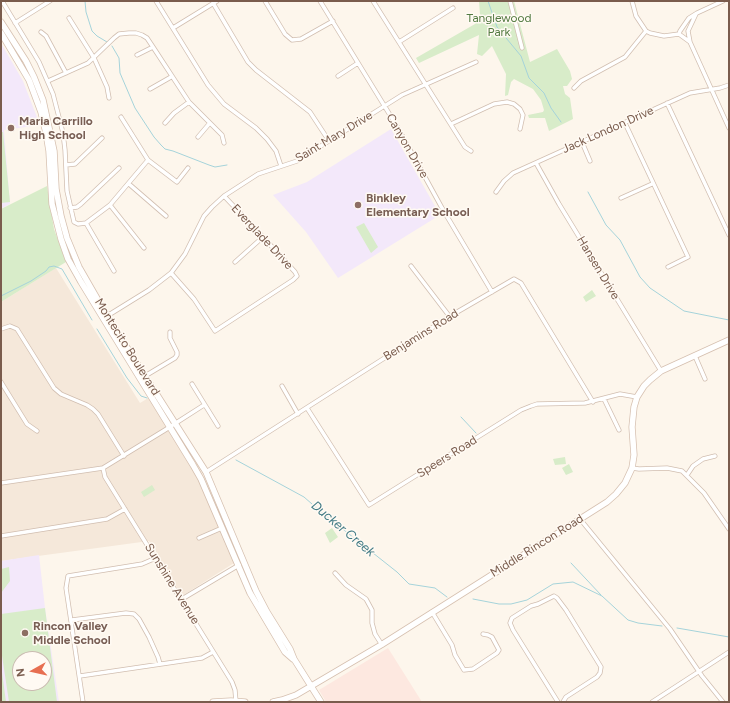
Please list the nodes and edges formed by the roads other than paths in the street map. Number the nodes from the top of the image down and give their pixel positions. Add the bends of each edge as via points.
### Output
1 (2, 1) edge
2 (50, 1) edge
3 (156, 1) edge
4 (265, 1) edge
5 (320, 1) edge
6 (510, 1) edge
7 (632, 1) edge
8 (723, 1) edge
9 (215, 2) edge
10 (376, 2) edge
11 (453, 8) dead end
12 (696, 13) junction
13 (69, 18) dead end
14 (333, 21) junction
15 (1, 22) edge
16 (15, 23) junction
17 (173, 28) junction
18 (646, 30) junction
19 (41, 32) dead end
20 (1, 33) edge
21 (679, 34) junction
22 (399, 42) junction
23 (690, 42) junction
24 (153, 47) junction
25 (522, 48) dead end
26 (137, 55) dead end
27 (94, 58) junction
28 (476, 62) dead end
29 (358, 63) junction
30 (66, 73) junction
31 (172, 76) junction
32 (338, 76) dead end
33 (48, 81) junction
34 (426, 85) junction
35 (729, 85) edge
36 (574, 88) dead end
37 (150, 89) dead end
38 (711, 89) junction
39 (109, 98) dead end
40 (189, 102) junction
41 (667, 103) junction
42 (384, 106) junction
43 (121, 117) dead end
44 (625, 123) junction
45 (165, 124) dead end
46 (209, 124) junction
47 (451, 124) junction
48 (729, 128) edge
49 (520, 129) dead end
50 (198, 137) dead end
51 (102, 138) dead end
52 (329, 141) junction
53 (582, 142) junction
54 (224, 144) dead end
55 (471, 150) dead end
56 (148, 160) junction
57 (590, 161) dead end
58 (536, 163) junction
59 (66, 165) junction
60 (281, 166) junction
61 (119, 168) dead end
62 (188, 168) dead end
63 (129, 184) junction
64 (652, 184) junction
65 (496, 192) dead end
66 (224, 196) junction
67 (621, 198) dead end
68 (110, 205) junction
69 (70, 208) junction
70 (166, 216) dead end
71 (86, 223) junction
72 (729, 235) edge
73 (263, 237) junction
74 (144, 248) dead end
75 (235, 262) dead end
76 (411, 266) dead end
77 (668, 267) dead end
78 (114, 271) dead end
79 (171, 273) junction
80 (492, 292) junction
81 (107, 316) junction
82 (450, 317) junction
83 (1, 329) edge
84 (170, 332) dead end
85 (729, 340) edge
86 (695, 356) junction
87 (661, 371) junction
88 (145, 376) junction
89 (705, 379) dead end
90 (1, 382) edge
91 (192, 384) dead end
92 (282, 386) dead end
93 (637, 397) junction
94 (604, 399) junction
95 (593, 402) junction
96 (204, 405) junction
97 (308, 408) junction
98 (298, 414) junction
99 (172, 425) junction
100 (218, 426) dead end
101 (619, 430) dead end
102 (37, 431) dead end
103 (124, 456) junction
104 (714, 456) dead end
105 (103, 468) junction
106 (632, 468) junction
107 (206, 472) junction
108 (687, 475) junction
109 (1, 483) edge
110 (125, 509) junction
111 (580, 519) junction
112 (222, 528) junction
113 (729, 529) edge
114 (1, 536) edge
115 (199, 538) dead end
116 (156, 558) junction
117 (241, 564) junction
118 (335, 573) dead end
119 (182, 599) junction
120 (432, 612) junction
121 (72, 620) junction
122 (483, 634) dead end
123 (382, 645) junction
124 (213, 652) junction
125 (729, 652) edge
126 (160, 664) junction
127 (699, 672) junction
128 (80, 676) junction
129 (311, 687) junction
130 (83, 702) edge
131 (213, 702) edge
132 (236, 702) edge
133 (245, 702) edge
134 (273, 702) edge
135 (320, 702) edge
136 (558, 702) edge
137 (563, 702) edge
138 (652, 702) edge
139 (723, 702) edge

1 - 16 street
2 - 16 street
3 - 17 street
4 - 14 street via 285,34 292,40 301,39
5 - 14 street, Canyon Drive
6 - 25 street
7 - 18 street via 636,16
8 - 12 street
9 - 17 street
9 - 52 street via 248,62 310,112
10 - 22 street
11 - 22 street
12 - 21 street via 688,18
12 - 23 street via 688,31
13 - 27 street
14 - 29 street, Canyon Drive
15 - 81 main road, Montecito Boulevard via 26,61 43,100 54,151 56,189 65,231 79,267
16 - 33 street
17 - 60 street via 217,96 267,139 276,150
18 - 21 street via 670,36
18 - 36 street via 625,57 581,81
19 - 30 street via 46,36
20 - 99 main road, Montecito Boulevard via 29,80 41,112 49,151 52,204 68,259
21 - 23 street
22 - 34 street
23 - 38 street
24 - 26 street
24 - 27 street via 147,38 136,33 119,34
24 - 31 street
27 - 30 street
27 - 39 street
28 - 34 street, Saint Mary Drive
29 - 32 street
29 - 42 street, Canyon Drive
30 - 33 street
31 - 37 street
31 - 40 street
33 - 59 street via 63,133
34 - 42 street, Saint Mary Drive
34 - 47 street
35 - 38 street, Jack London Drive
38 - 41 street, Jack London Drive via 690,93
38 - 48 street
40 - 45 street via 174,113
40 - 46 street
41 - 44 street, Jack London Drive
41 - 72 street
42 - 52 street, Saint Mary Drive
42 - 80 street, Canyon Drive
43 - 56 street
44 - 53 street, Jack London Drive
44 - 64 street
46 - 50 street
46 - 54 street via 222,135
47 - 49 street via 494,104 507,102 514,104 523,115
47 - 55 street via 465,147
51 - 59 street via 75,164
52 - 60 street, Saint Mary Drive via 297,161
53 - 57 street
53 - 58 street, Jack London Drive
56 - 62 street via 177,182
56 - 63 street
58 - 65 street, Jack London Drive via 513,173
58 - 87 street, Hansen Drive
59 - 69 street
60 - 66 street, Saint Mary Drive via 258,174
61 - 69 street via 81,204
63 - 68 street
63 - 70 street
64 - 67 street
64 - 77 street via 688,257
66 - 73 street, Everglade Drive
66 - 79 street, Saint Mary Drive via 204,216 185,254
68 - 71 street
68 - 74 street
69 - 71 street via 74,222
71 - 78 street
73 - 75 street
73 - 79 street, Everglade Drive via 297,276 215,331 194,299
76 - 82 street
79 - 81 street, Saint Mary Drive
80 - 82 street, Benjamins Road
80 - 95 street, Benjamins Road via 514,279 521,283
81 - 88 main road, Montecito Boulevard
82 - 97 street, Benjamins Road
83 - 103 street via 10,326 17,329 54,388 93,409
84 - 88 street via 176,355
85 - 86 main road, Middle Rincon Road
86 - 87 main road, Middle Rincon Road
86 - 89 street
87 - 93 main road, Middle Rincon Road
88 - 99 main road, Montecito Boulevard
90 - 102 street via 28,424
91 - 96 street
92 - 98 street
93 - 94 street, Speers Road via 620,394
93 - 106 main road, Middle Rincon Road via 632,416
94 - 95 street, Speers Road
94 - 101 street
95 - 97 street, Speers Road via 537,404 521,410 370,505
96 - 99 street
96 - 100 street
97 - 98 street, Benjamins Road
98 - 107 street, Benjamins Road
99 - 103 street
99 - 107 main road, Montecito Boulevard
99 - 112 main road, Montecito Boulevard via 201,479
103 - 105 street
104 - 108 street via 703,459
105 - 109 street
105 - 110 street, Sunshine Avenue via 105,477
106 - 108 street via 676,469
106 - 111 main road, Middle Rincon Road via 616,494
107 - 117 main road, Montecito Boulevard
108 - 113 street via 704,493
110 - 114 street via 107,519
110 - 116 street, Sunshine Avenue
111 - 120 main road, Middle Rincon Road
111 - 127 street via 670,629
112 - 115 street
112 - 117 main road, Montecito Boulevard
116 - 119 street, Sunshine Avenue
116 - 121 street via 142,564 68,576 66,588
117 - 119 street
117 - 129 main road, Montecito Boulevard via 250,592 265,619
118 - 123 street via 346,585 366,599 372,610 375,634
119 - 124 street, Sunshine Avenue
120 - 122 street via 464,670 473,669 499,650 492,638
120 - 123 main road, Middle Rincon Road
121 - 126 street via 134,614 149,636
121 - 128 street
123 - 129 main road, Middle Rincon Road
124 - 126 street via 202,658
124 - 132 street, Sunshine Avenue via 232,682
125 - 127 street
126 - 128 street
127 - 138 street
127 - 139 street
128 - 130 street
129 - 134 main road, Middle Rincon Road
129 - 135 main road, Montecito Boulevard
131 - 132 main road
132 - 133 main road
136 - 137 street via 510,623 512,618 531,606 554,596 558,598 601,667 597,677 566,697

